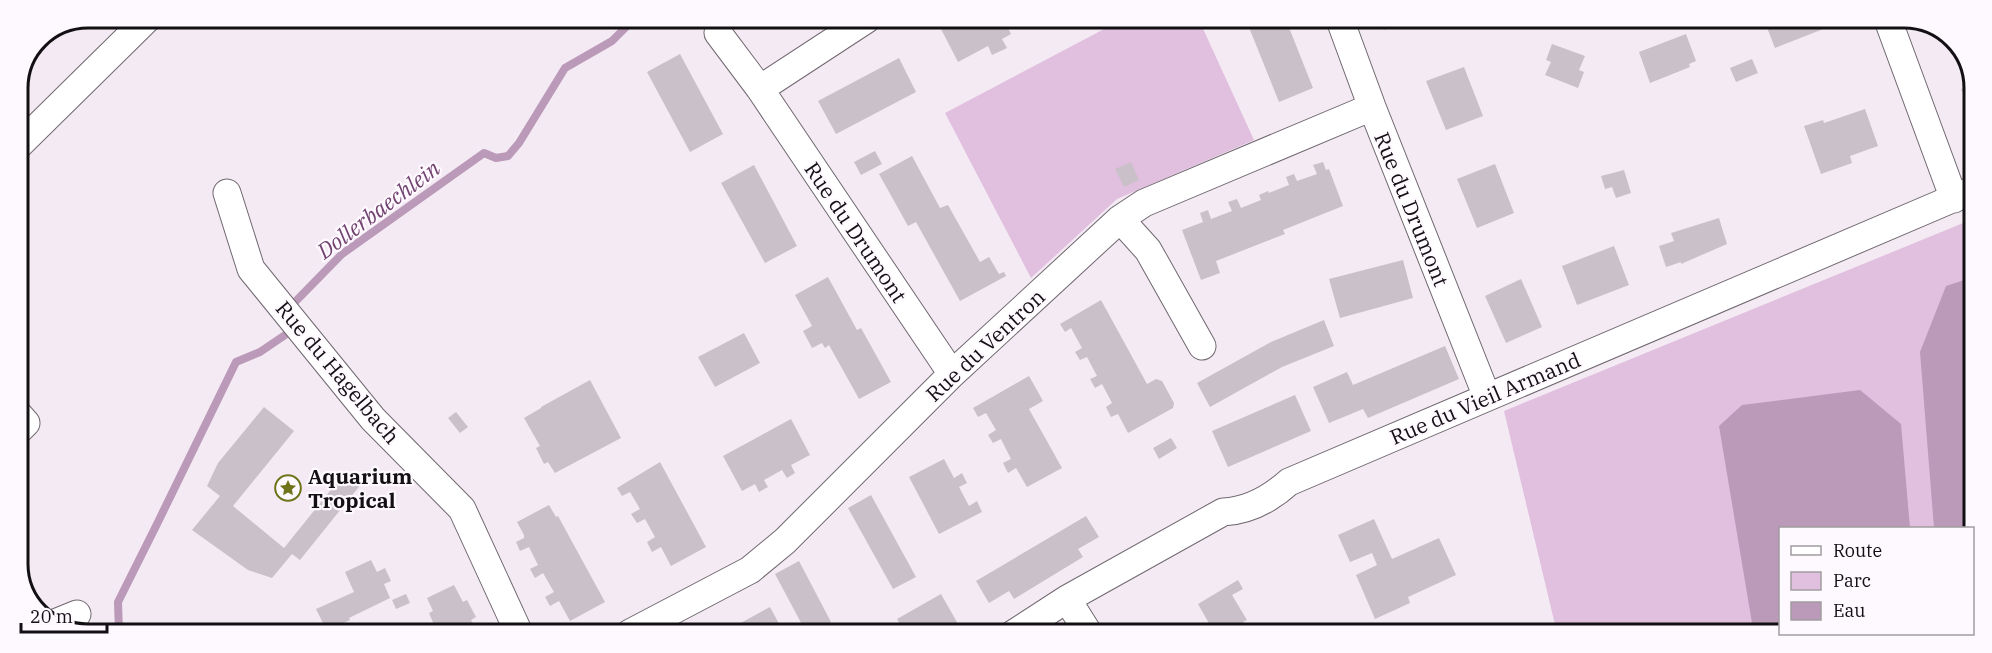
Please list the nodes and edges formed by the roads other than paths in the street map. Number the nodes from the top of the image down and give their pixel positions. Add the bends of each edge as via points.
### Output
1 (138, 28) edge
2 (853, 28) edge
3 (1343, 28) edge
4 (1891, 28) edge
5 (718, 33) dead end
6 (760, 89) junction
7 (1372, 107) junction
8 (28, 136) edge
9 (227, 193) dead end
10 (1963, 193) edge
11 (1964, 195) edge
12 (1120, 219) junction
13 (1202, 346) dead end
14 (951, 374) junction
15 (1487, 397) junction
16 (1067, 599) junction
17 (515, 624) edge
18 (647, 624) edge
19 (1028, 624) edge
20 (1083, 624) edge

1 - 8 street
2 - 6 street
3 - 7 street, Rue du Drumont
4 - 10 street
5 - 6 street, Rue du Drumont
6 - 14 street, Rue du Drumont
7 - 12 street, Rue du Ventron via 1144,203
7 - 15 street, Rue du Drumont
9 - 17 street, Rue du Hagelbach via 251,269 373,419 462,509
11 - 15 street, Rue du Vieil Armand
12 - 13 street via 1148,250
12 - 14 street, Rue du Ventron
14 - 18 street, Rue du Ventron via 785,541 750,570
15 - 16 street, Rue du Vieil Armand via 1289,482 1271,497 1239,512 1223,512
16 - 19 street, Rue du Vieil Armand
16 - 20 street

